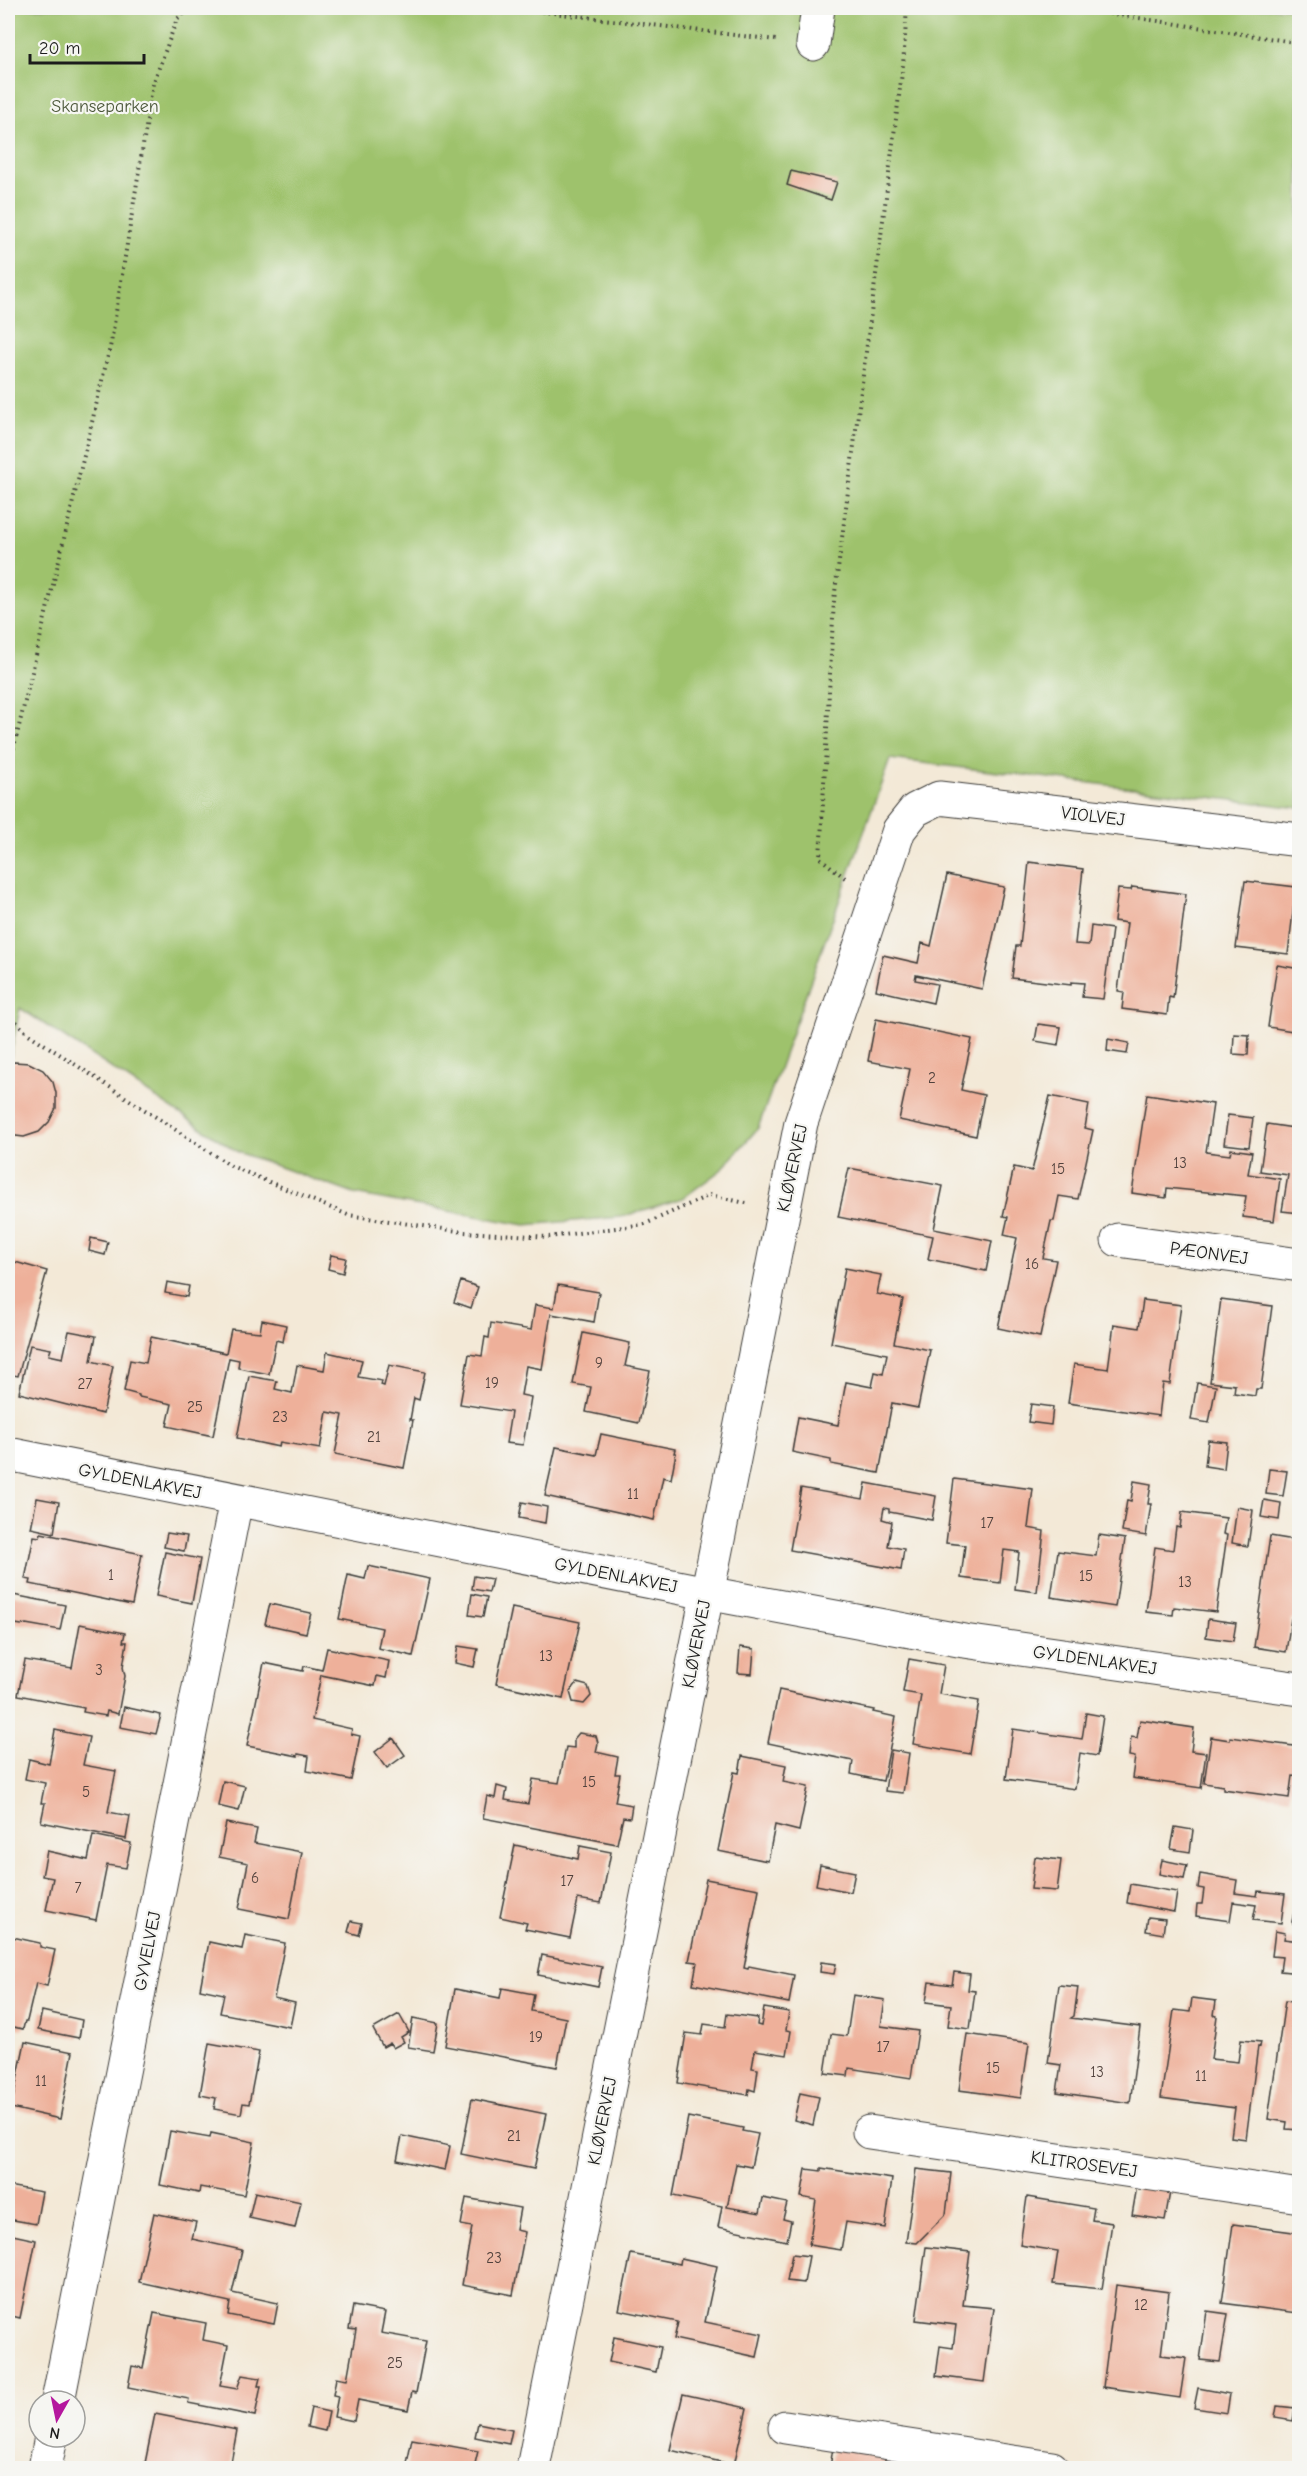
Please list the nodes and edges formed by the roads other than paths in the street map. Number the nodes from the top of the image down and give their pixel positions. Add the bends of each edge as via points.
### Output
1 (818, 8) edge
2 (813, 44) road end
3 (899, 830) joint
4 (1299, 840) edge
5 (1118, 1240) dead end
6 (1299, 1265) edge
7 (8, 1454) edge
8 (236, 1500) junction
9 (706, 1593) junction
10 (1299, 1689) edge
11 (869, 2132) dead end
12 (1299, 2196) edge
13 (60, 2389) edge
14 (785, 2427) dead end
15 (49, 2449) edge
16 (45, 2469) edge
17 (533, 2469) edge
18 (1052, 2469) edge

1 - 2 street
3 - 4 street, VIOLVEJ via 915,810 939,798
3 - 9 street, KLØVERVEJ via 801,1123
5 - 6 street, PÆONVEJ
7 - 8 street, GYLDENLAKVEJ
8 - 9 street, GYLDENLAKVEJ
8 - 13 street, GYVELVEJ
9 - 10 street, GYLDENLAKVEJ via 964,1641
9 - 17 street, KLØVERVEJ
11 - 12 street, KLITROSEVEJ
14 - 18 street
15 - 16 street

